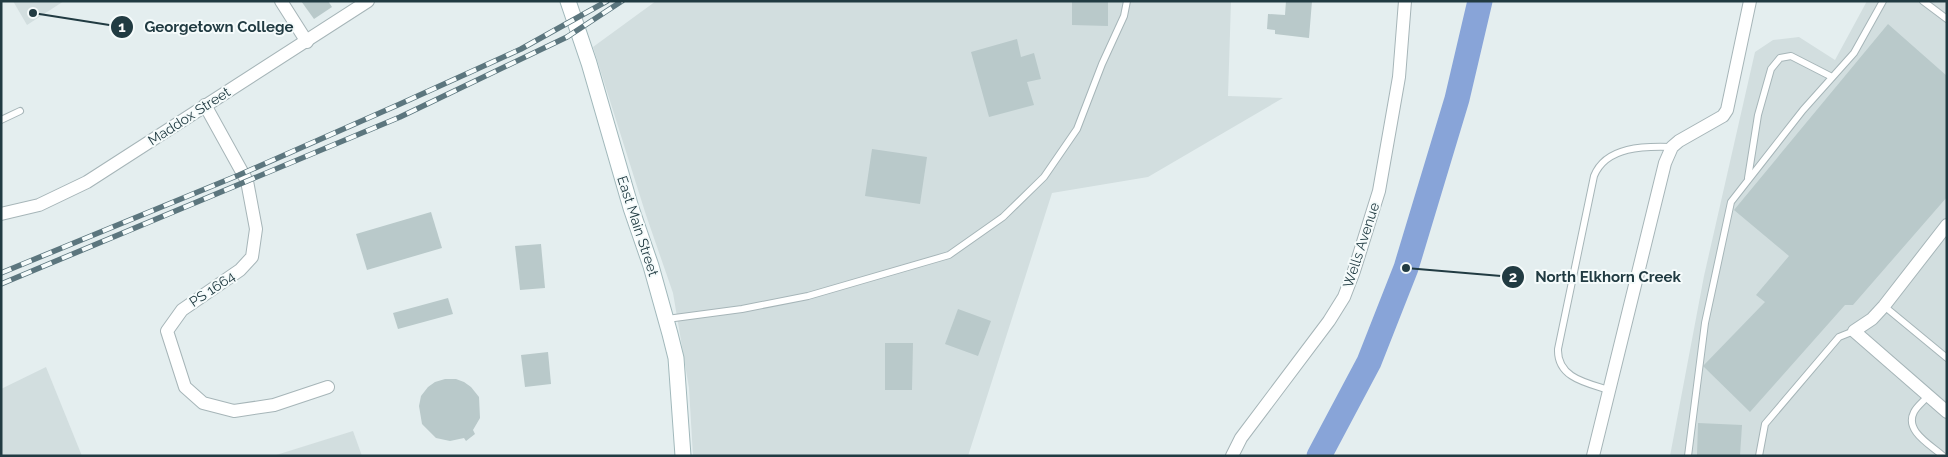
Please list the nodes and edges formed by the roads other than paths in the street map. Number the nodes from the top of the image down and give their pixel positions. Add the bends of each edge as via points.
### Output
1 (281, 1) edge
2 (368, 1) edge
3 (568, 1) edge
4 (1126, 1) edge
5 (1405, 1) edge
6 (1750, 1) edge
7 (1883, 1) edge
8 (1922, 1) edge
9 (1947, 19) edge
10 (307, 42) junction
11 (1832, 77) junction
12 (205, 105) junction
13 (20, 111) dead end
14 (1, 120) edge
15 (1672, 147) junction
16 (1748, 179) junction
17 (1, 214) edge
18 (1947, 225) edge
19 (1884, 306) junction
20 (667, 319) junction
21 (1854, 331) junction
22 (1947, 358) edge
23 (328, 387) dead end
24 (1609, 390) junction
25 (1928, 396) junction
26 (1947, 412) edge
27 (683, 456) edge
28 (1232, 456) edge
29 (1593, 456) edge
30 (1688, 456) edge
31 (1759, 456) edge
32 (1943, 456) edge

1 - 10 street
2 - 10 street, Maddox Street
3 - 20 street, East Main Street
4 - 20 lane via 1124,16 1077,129 1044,177 1003,217 949,255 808,296
5 - 28 street, Wells Avenue via 1399,77 1379,191 1354,271 1344,297 1329,321 1241,438
6 - 15 street via 1727,110 1723,116
7 - 11 lane via 1854,53
8 - 9 lane
10 - 12 street, Maddox Street
11 - 16 lane
11 - 16 lane via 1791,56 1780,58 1771,68 1758,115
12 - 17 street, Maddox Street via 88,182 39,205
12 - 23 street, PS 1664 via 247,181 256,229 252,257 240,270 182,310 167,331 185,387 203,403 234,411 274,405
13 - 14 lane
15 - 24 street via 1665,163
15 - 24 lane via 1648,146 1616,153 1602,161 1594,176 1558,357 1568,374
16 - 30 lane via 1731,202 1704,324
18 - 19 street
19 - 21 street
19 - 22 lane
20 - 27 street, East Main Street via 676,358
21 - 25 street
21 - 31 lane via 1839,337 1765,424
24 - 29 street
25 - 26 street
25 - 32 lane via 1914,412 1912,424 1916,433

